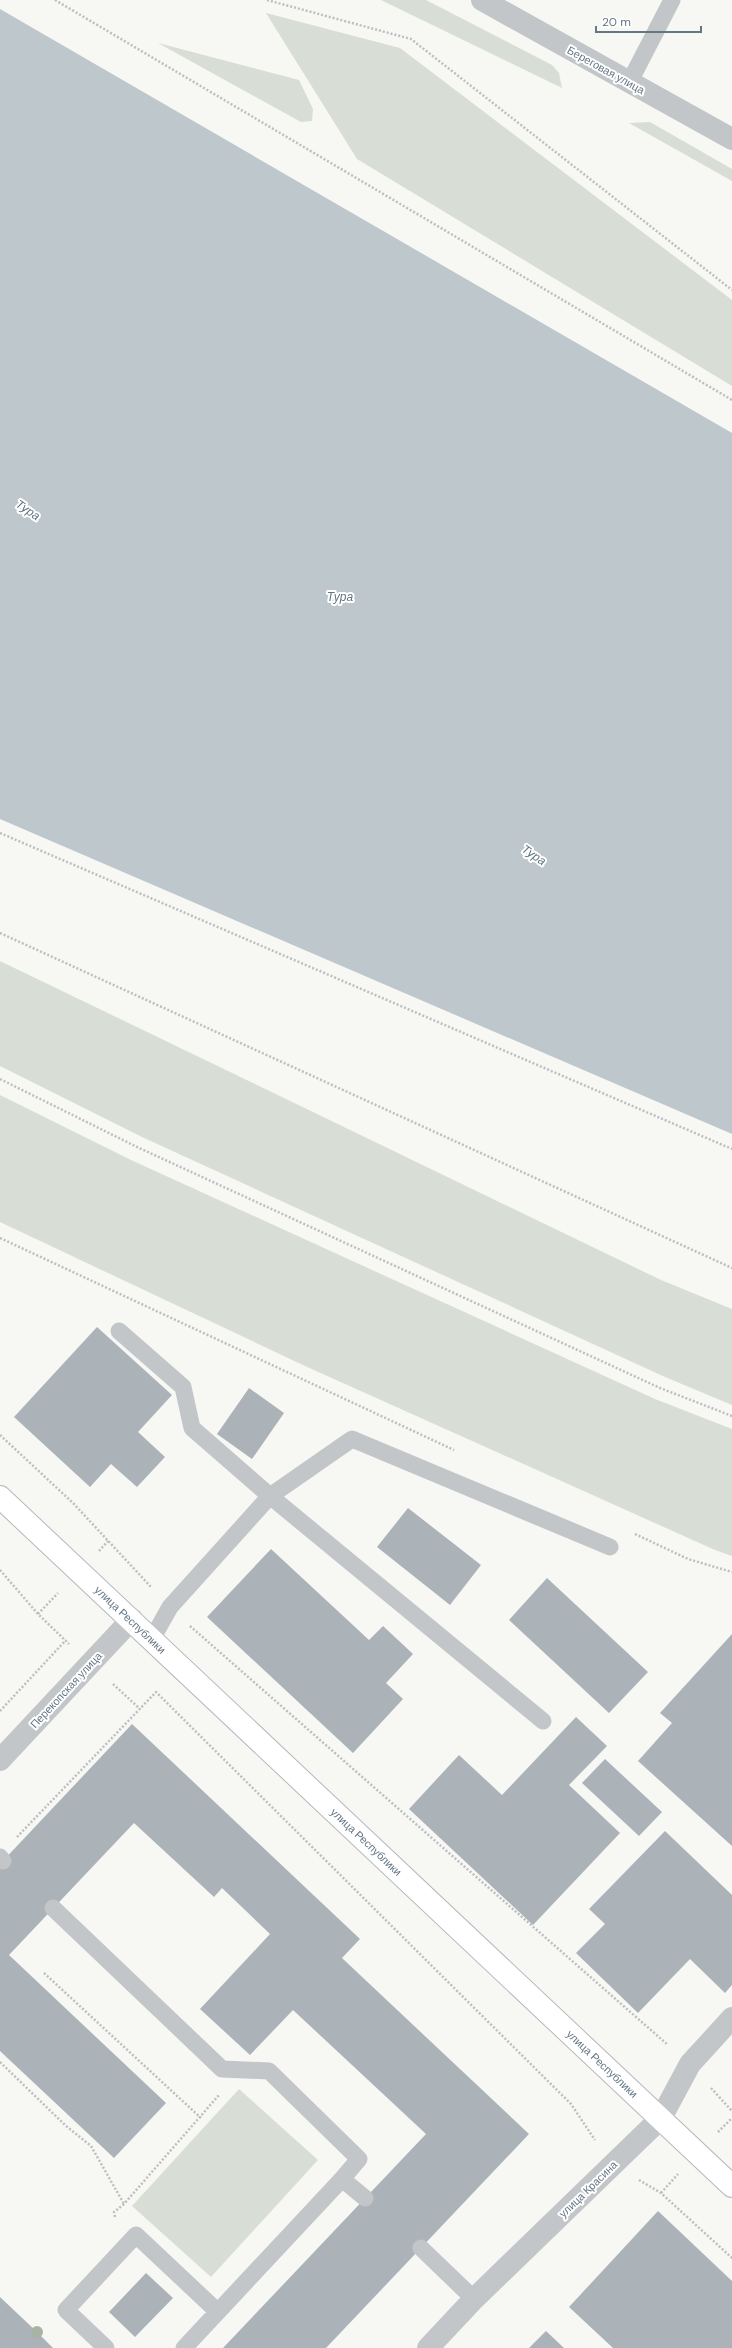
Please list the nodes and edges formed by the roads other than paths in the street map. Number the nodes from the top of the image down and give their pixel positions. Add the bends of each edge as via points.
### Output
1 (482, 0) edge
2 (672, 0) edge
3 (629, 83) junction
4 (732, 139) edge
5 (119, 1331) dead end
6 (270, 1496) junction
7 (0, 1497) edge
8 (610, 1547) dead end
9 (132, 1619) junction
10 (152, 1638) junction
11 (543, 1721) dead end
12 (3, 1750) edge
13 (53, 1908) dead end
14 (732, 2018) edge
15 (661, 2118) junction
16 (342, 2179) junction
17 (732, 2186) edge
18 (365, 2198) dead end
19 (421, 2248) dead end
20 (474, 2299) junction
21 (218, 2312) junction
22 (106, 2348) edge
23 (184, 2348) edge
24 (428, 2348) edge

1 - 3 street, Береговая улица
2 - 3 lane
3 - 4 street, Береговая улица
5 - 6 lane via 183,1387 192,1428
6 - 8 lane via 352,1439
6 - 10 lane via 170,1607
6 - 11 lane
7 - 9 main road, улица Республики
9 - 10 main road, улица Республики
9 - 12 street, Перекопская улица
10 - 15 main road, улица Республики
13 - 16 lane via 222,2069 269,2071 359,2159
14 - 15 street, улица Красина via 690,2064
15 - 17 main road, улица Республики
15 - 20 street, улица Красина
16 - 18 lane
16 - 21 lane
19 - 20 lane
20 - 24 street, улица Красина
21 - 22 lane via 136,2235 66,2310
21 - 23 lane

